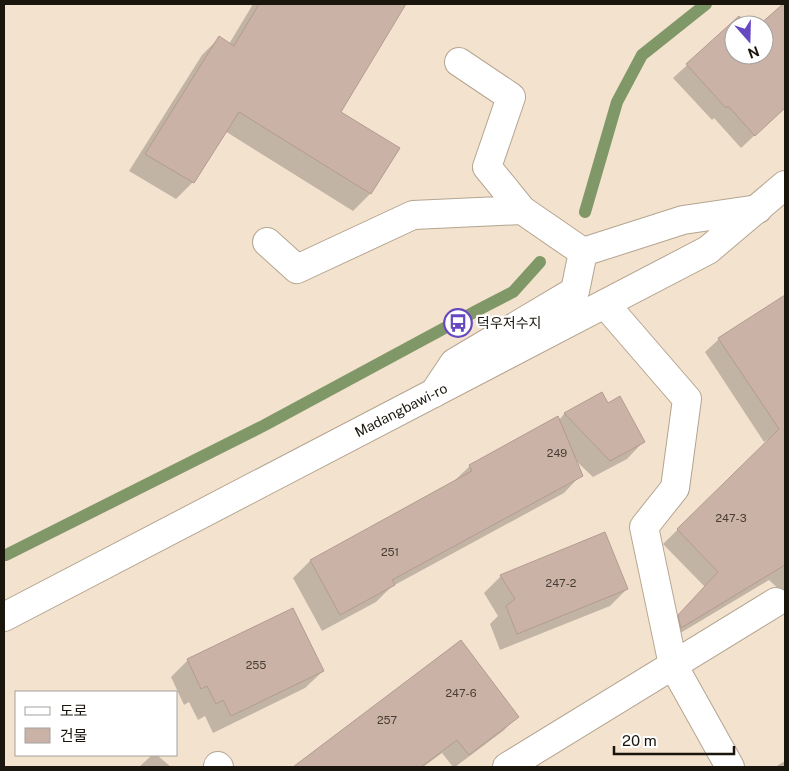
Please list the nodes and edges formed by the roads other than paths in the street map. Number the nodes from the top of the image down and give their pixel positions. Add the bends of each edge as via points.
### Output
1 (459, 62) dead end
2 (785, 185) edge
3 (758, 209) junction
4 (522, 210) junction
5 (267, 242) dead end
6 (583, 252) junction
7 (605, 304) junction
8 (434, 393) junction
9 (776, 602) dead end
10 (4, 617) edge
11 (673, 665) junction
12 (507, 767) edge
13 (730, 767) edge

1 - 4 main road via 511,97 487,167
2 - 3 main road, Madangbawi-ro
3 - 6 main road via 683,220
3 - 7 main road, Madangbawi-ro via 708,250
4 - 5 main road via 413,215 297,269
4 - 6 main road
6 - 8 main road via 575,291 454,363
7 - 8 main road, Madangbawi-ro
7 - 11 main road via 687,400 675,488 644,528
8 - 10 main road, Madangbawi-ro
9 - 11 main road
11 - 12 main road
11 - 13 main road

